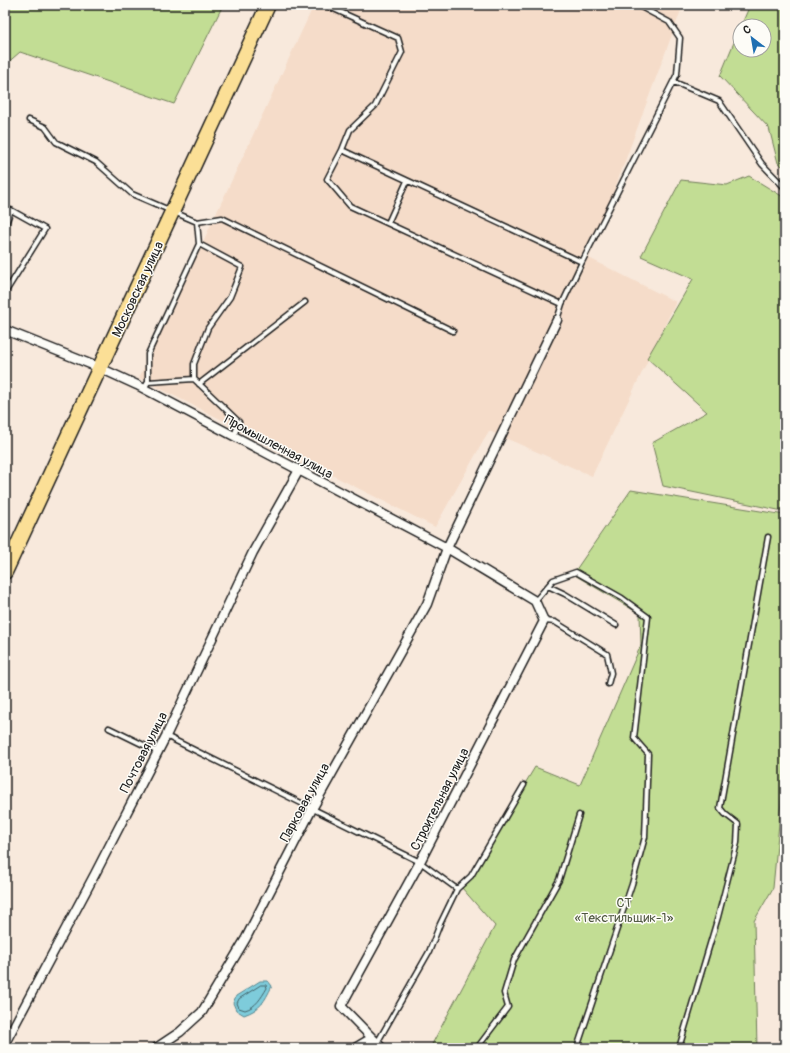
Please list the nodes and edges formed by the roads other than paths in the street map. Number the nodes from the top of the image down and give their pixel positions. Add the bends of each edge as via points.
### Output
1 (268, 5) edge
2 (325, 5) edge
3 (637, 5) edge
4 (674, 82) junction
5 (29, 120) dead end
6 (342, 150) junction
7 (407, 181) junction
8 (785, 188) edge
9 (172, 210) junction
10 (197, 222) junction
11 (388, 223) junction
12 (5, 226) edge
13 (199, 244) junction
14 (582, 262) junction
15 (5, 293) edge
16 (306, 302) dead end
17 (562, 304) junction
18 (557, 320) joint
19 (5, 330) edge
20 (453, 331) dead end
21 (100, 368) junction
22 (194, 379) junction
23 (199, 384) junction
24 (146, 386) junction
25 (234, 436) junction
26 (299, 470) junction
27 (768, 537) dead end
28 (446, 548) junction
29 (5, 572) edge
30 (548, 586) junction
31 (535, 601) junction
32 (544, 621) junction
33 (616, 625) dead end
34 (608, 684) dead end
35 (109, 728) dead end
36 (166, 736) junction
37 (158, 752) junction
38 (524, 785) dead end
39 (312, 810) junction
40 (579, 815) dead end
41 (420, 862) junction
42 (457, 889) junction
43 (5, 1043) edge
44 (377, 1043) edge
45 (156, 1048) edge
46 (355, 1048) edge
47 (477, 1048) edge
48 (577, 1048) edge
49 (679, 1048) edge

1 - 9 highway, Московская улица
2 - 6 lane via 398,38 402,52 375,106 350,130
3 - 4 lane via 669,22 680,38
4 - 8 lane via 719,101 762,164
4 - 14 lane
5 - 9 lane via 45,127 56,142 96,162 132,194
6 - 7 lane
6 - 11 lane via 327,179 350,206
7 - 11 lane
7 - 14 lane
9 - 10 lane
9 - 21 highway, Московская улица
10 - 13 lane
10 - 20 lane via 222,218
11 - 17 lane
12 - 15 lane via 11,210 45,229
13 - 22 lane via 242,267 230,297 208,328 194,364
13 - 24 lane via 148,354
14 - 17 lane
16 - 23 lane
17 - 18 lane
18 - 28 street, Парковая улица
19 - 21 street, Промышленная улица
21 - 24 street, Промышленная улица
21 - 29 highway, Московская улица
22 - 23 lane
22 - 24 lane
23 - 25 lane via 239,422
24 - 25 street, Промышленная улица
25 - 26 street, Промышленная улица
26 - 28 street, Промышленная улица
26 - 36 street, Почтовая улица via 253,552
27 - 49 lane via 720,808 738,824 737,843
28 - 31 street, Промышленная улица
28 - 39 street, Парковая улица via 427,604
30 - 31 lane
30 - 33 lane
30 - 48 lane via 552,580 576,572 622,598 648,617 634,738 648,754 645,836 632,884
31 - 32 street
32 - 34 lane via 555,622 607,654 611,674
32 - 41 street, Строительная улица
35 - 37 lane
36 - 37 street, Почтовая улица
36 - 39 lane
37 - 43 street, Почтовая улица
38 - 42 lane via 471,876
39 - 41 lane
39 - 45 street, Парковая улица via 246,938 202,1012 180,1032
40 - 47 lane via 559,880 514,960 504,993 508,1007
41 - 42 lane
41 - 44 street, Строительная улица via 341,1006
42 - 44 lane via 429,952
44 - 46 street

